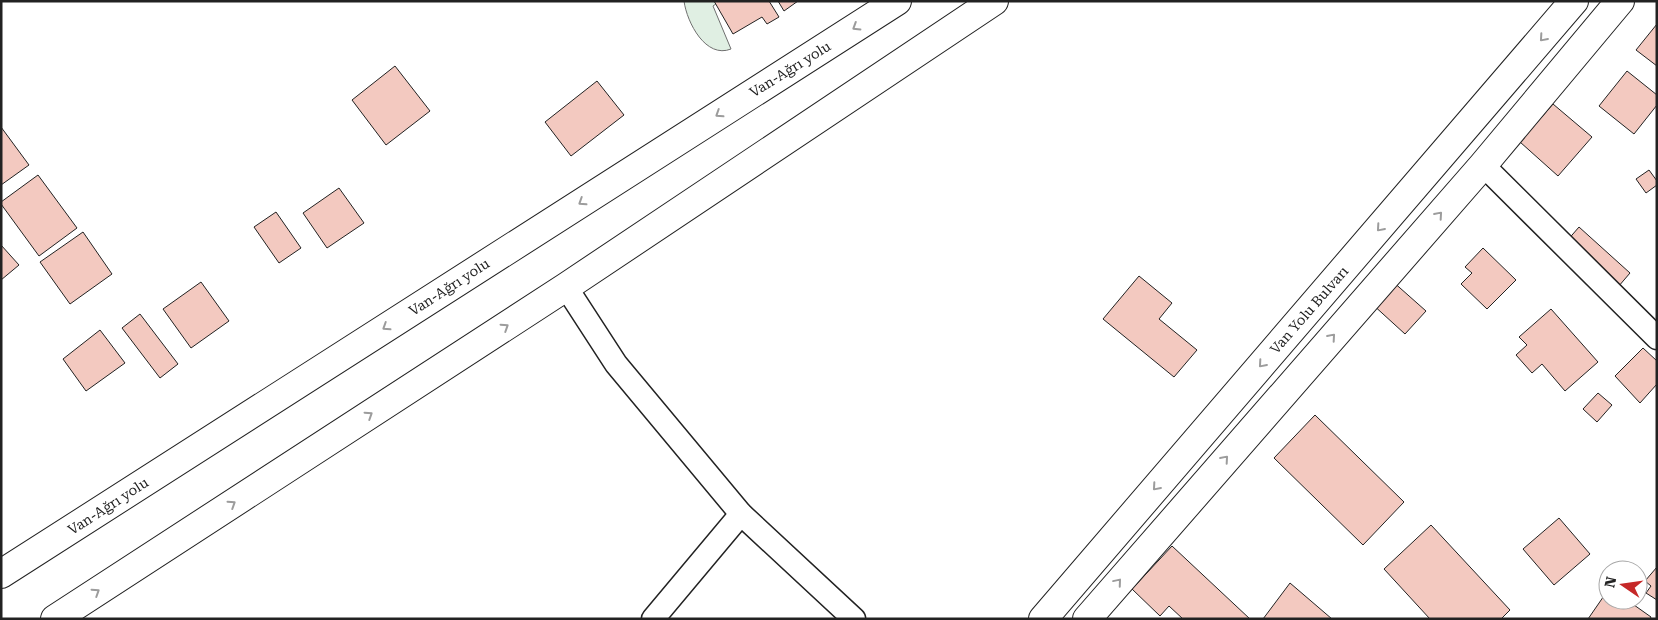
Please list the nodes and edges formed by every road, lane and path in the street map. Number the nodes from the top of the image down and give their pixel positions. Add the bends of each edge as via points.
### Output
1 (897, 1) edge
2 (994, 1) edge
3 (1574, 1) edge
4 (1620, 1) edge
5 (1483, 165) junction
6 (566, 288) junction
7 (1657, 338) edge
8 (741, 514) junction
9 (1, 574) edge
10 (55, 619) edge
11 (653, 619) edge
12 (854, 619) edge
13 (1043, 619) edge
14 (1087, 619) edge

1 -> 9 main road, Van-Ağrı yolu
2 - 6 main road
3 -> 13 main road, Van Yolu Bulvarı
4 - 5 main road
5 - 7 street
14 -> 5 main road
6 - 8 street via 616,364
10 -> 6 main road
8 - 11 street
8 - 12 street

